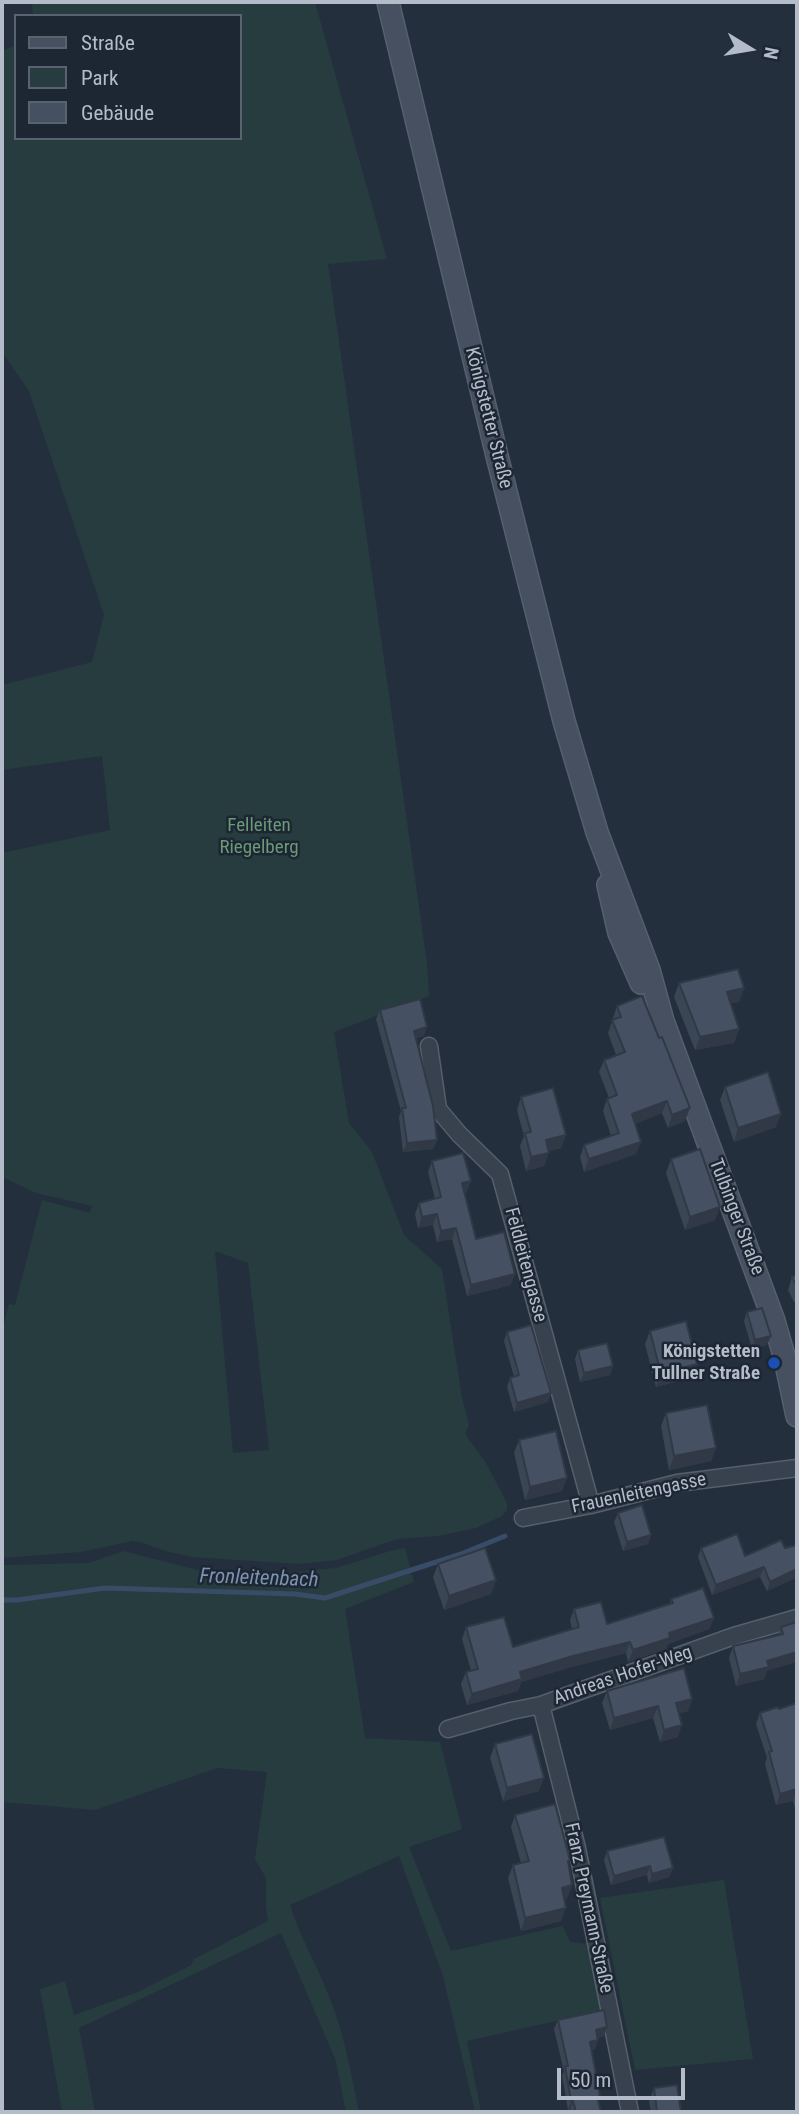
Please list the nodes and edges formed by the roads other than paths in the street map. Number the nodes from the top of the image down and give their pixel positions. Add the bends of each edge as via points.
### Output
1 (388, 2) edge
2 (663, 1021) joint
3 (429, 1046) dead end
4 (797, 1416) edge
5 (797, 1468) edge
6 (591, 1505) junction
7 (523, 1518) dead end
8 (797, 1618) edge
9 (541, 1705) junction
10 (448, 1729) dead end
11 (630, 2112) edge

1 - 2 main road, Königstetter Straße via 544,649 597,832 649,970
2 - 4 main road, Tulbinger Straße via 774,1321
3 - 6 street, Feldleitengasse via 438,1109 500,1174
5 - 6 street, Frauenleitengasse via 677,1482
6 - 7 street, Frauenleitengasse
8 - 9 street, Andreas Hofer-Weg
9 - 10 street, Andreas Hofer-Weg
9 - 11 street, Franz Preymann-Straße via 577,1849

